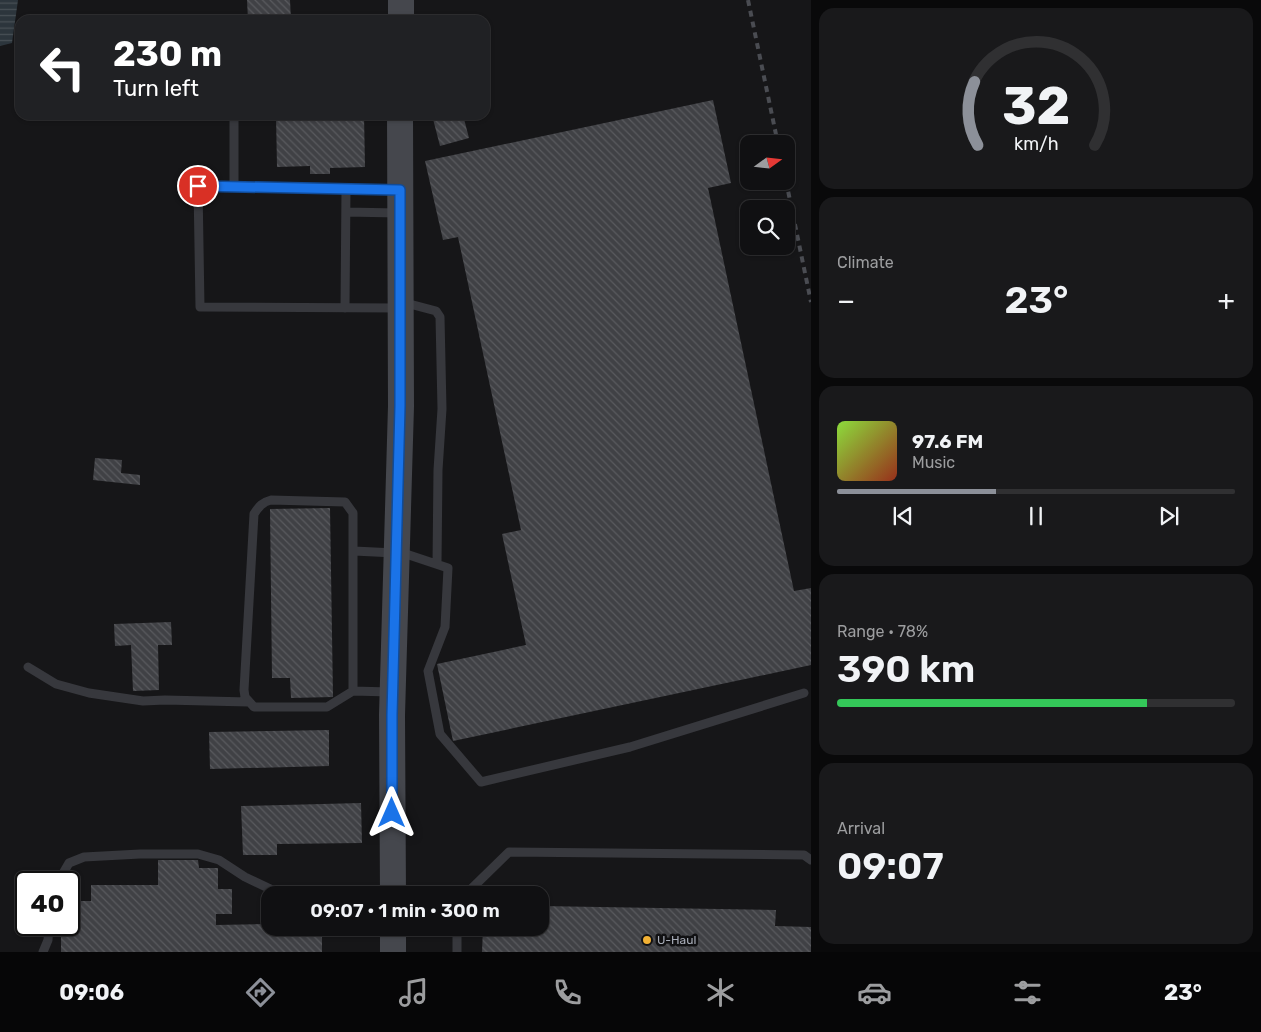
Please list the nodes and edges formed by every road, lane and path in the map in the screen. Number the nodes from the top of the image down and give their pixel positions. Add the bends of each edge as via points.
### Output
1 (401, 0) edge
2 (401, 15) edge
3 (234, 120) edge
4 (400, 120) edge
5 (234, 187) junction
6 (346, 189) junction
7 (400, 201) junction
8 (346, 212) junction
9 (400, 304) junction
10 (345, 308) junction
11 (354, 551) junction
12 (395, 552) junction
13 (437, 564) junction
14 (28, 667) dead end
15 (354, 691) junction
16 (392, 692) junction
17 (804, 693) dead end
18 (249, 702) junction
19 (811, 860) edge
20 (64, 871) edge
21 (264, 886) edge
22 (392, 886) edge
23 (474, 886) edge
24 (48, 936) edge
25 (393, 936) edge
26 (458, 936) edge
27 (43, 952) edge
28 (393, 952) edge
29 (457, 952) edge

1 - 2 street
3 - 5 lane
4 - 7 street
5 - 6 lane
5 - 10 lane via 198,186 200,307
6 - 7 lane
6 - 8 lane
7 - 8 lane
7 - 9 street
8 - 10 lane
9 - 10 lane
9 - 12 street
9 - 13 lane via 436,311 440,317 442,409
11 - 12 lane
11 - 15 lane
11 - 18 lane via 353,513 344,502 271,500 258,508 254,514 244,690
12 - 13 lane
12 - 16 street
13 - 17 lane via 448,568 445,627 428,671 440,734 481,782 630,747
14 - 18 lane via 56,684 89,693 143,701
15 - 16 lane
15 - 18 lane via 327,707 254,707
16 - 22 street
19 - 23 lane via 804,855 509,852
20 - 21 lane via 69,863 84,857 198,854 219,860
24 - 27 lane
25 - 28 street
26 - 29 lane

